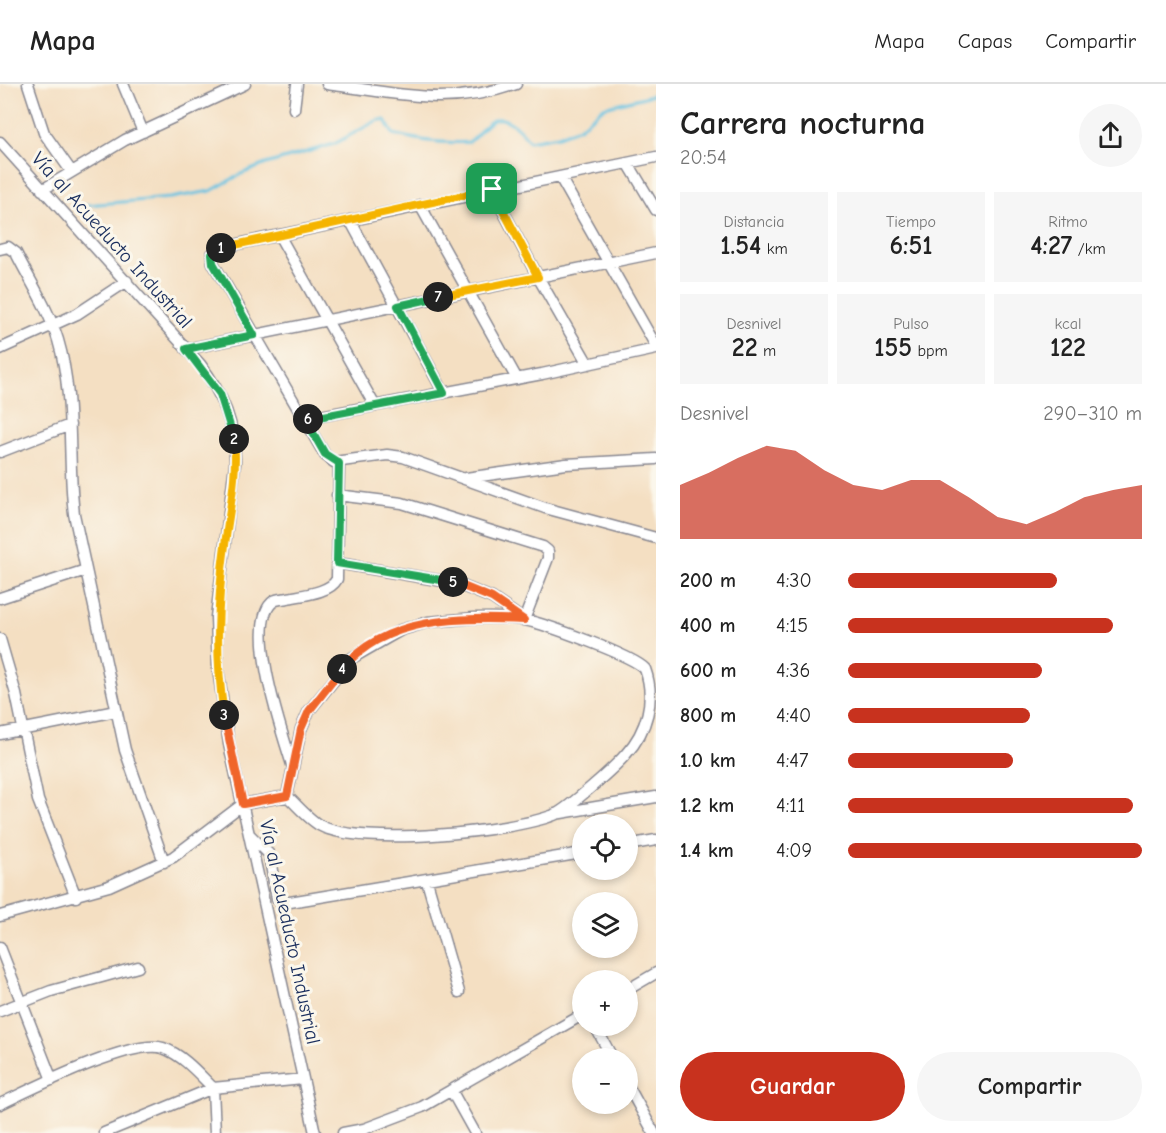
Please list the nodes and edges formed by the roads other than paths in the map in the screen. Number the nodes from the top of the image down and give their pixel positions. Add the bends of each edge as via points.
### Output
1 (28, 84) edge
2 (123, 84) edge
3 (244, 84) edge
4 (297, 84) edge
5 (327, 84) edge
6 (516, 84) edge
7 (294, 109) dead end
8 (143, 132) junction
9 (0, 142) edge
10 (656, 157) edge
11 (628, 163) junction
12 (71, 171) junction
13 (560, 177) junction
14 (42, 189) junction
15 (492, 189) junction
16 (420, 205) junction
17 (656, 210) edge
18 (350, 220) junction
19 (279, 235) junction
20 (0, 249) edge
21 (656, 253) edge
22 (608, 263) junction
23 (538, 277) junction
24 (127, 281) junction
25 (467, 292) junction
26 (398, 306) junction
27 (327, 320) junction
28 (52, 326) junction
29 (254, 335) junction
30 (656, 348) edge
31 (0, 349) edge
32 (186, 349) junction
33 (588, 364) junction
34 (517, 379) junction
35 (444, 393) junction
36 (375, 406) junction
37 (305, 419) junction
38 (70, 425) junction
39 (0, 452) edge
40 (656, 459) edge
41 (339, 463) junction
42 (466, 478) junction
43 (337, 495) junction
44 (656, 526) edge
45 (652, 537) edge
46 (337, 563) junction
47 (86, 570) junction
48 (0, 598) edge
49 (524, 620) junction
50 (0, 639) edge
51 (116, 711) junction
52 (22, 731) junction
53 (0, 734) edge
54 (293, 770) junction
55 (287, 796) junction
56 (656, 797) edge
57 (243, 804) junction
58 (555, 814) junction
59 (250, 835) junction
60 (656, 840) edge
61 (638, 843) edge
62 (572, 855) edge
63 (164, 862) junction
64 (427, 881) junction
65 (76, 897) junction
66 (0, 916) edge
67 (0, 947) edge
68 (138, 967) dead end
69 (656, 973) edge
70 (638, 984) edge
71 (459, 992) dead end
72 (20, 1002) junction
73 (0, 1011) edge
74 (572, 1022) edge
75 (303, 1079) junction
76 (52, 1080) junction
77 (213, 1088) junction
78 (451, 1090) junction
79 (0, 1104) edge
80 (638, 1104) edge
81 (104, 1133) edge
82 (215, 1133) edge
83 (315, 1133) edge
84 (343, 1133) edge
85 (475, 1133) edge
86 (654, 1133) edge

1 - 12 street via 44,133
2 - 8 street
3 - 8 street
4 - 7 street
5 - 6 street via 454,99
8 - 12 street
9 - 14 street, Vía al Acueducto Industrial
10 - 11 street
11 - 13 street
11 - 17 street
12 - 14 street
13 - 15 street
13 - 22 street
14 - 24 street, Vía al Acueducto Industrial
15 - 16 street
15 - 23 street
16 - 18 street
16 - 25 street
18 - 19 street
18 - 26 street
19 - 27 street
19 - 29 street via 217,249 212,254 213,263
20 - 28 street via 8,247 16,253
21 - 22 street
22 - 23 street
22 - 30 street
23 - 25 street
23 - 33 street
24 - 28 street
24 - 32 street, Vía al Acueducto Industrial
25 - 26 street
25 - 34 street
26 - 27 street
26 - 35 street
27 - 29 street
27 - 36 street
28 - 31 street
28 - 38 street via 69,396
29 - 32 street
29 - 37 street
30 - 33 street
32 - 57 street, Vía al Acueducto Industrial via 220,394 234,441 234,480 216,639 228,736
33 - 34 street
34 - 35 street
35 - 36 street
36 - 37 street
37 - 41 street via 325,454
38 - 39 street
38 - 47 street via 70,477
40 - 42 street via 566,464
41 - 42 street via 393,455
41 - 43 street
42 - 45 street via 545,508
43 - 46 street
43 - 49 street via 402,503 543,547 548,558
44 - 45 street
46 - 49 street via 455,583 492,598
46 - 54 street via 335,584 274,602 265,614 261,631 273,700
47 - 48 street
47 - 51 street
49 - 54 street via 474,618 428,622 371,645 352,658 309,711 301,729
49 - 58 street via 603,647 645,669 654,691 654,713 644,734 618,763
50 - 52 street
51 - 52 street
51 - 63 street via 139,797
52 - 53 street
52 - 65 street via 38,800
54 - 55 street
55 - 57 street
55 - 58 street via 320,826 380,837 455,833
56 - 58 street
57 - 59 street, Vía al Acueducto Industrial
57 - 63 street via 195,843
59 - 64 street via 268,854 277,899 284,903
59 - 75 street, Vía al Acueducto Industrial
60 - 61 street
62 - 64 street
63 - 65 street
64 - 71 street
65 - 66 street
67 - 72 street
68 - 72 street
69 - 70 street
72 - 73 street
72 - 76 street
74 - 78 street
75 - 77 street
75 - 83 street, Vía al Acueducto Industrial
76 - 77 street via 122,1053 155,1047 188,1064
76 - 79 street
77 - 81 street
77 - 82 street
78 - 84 street via 405,1114
78 - 85 street
80 - 86 street

